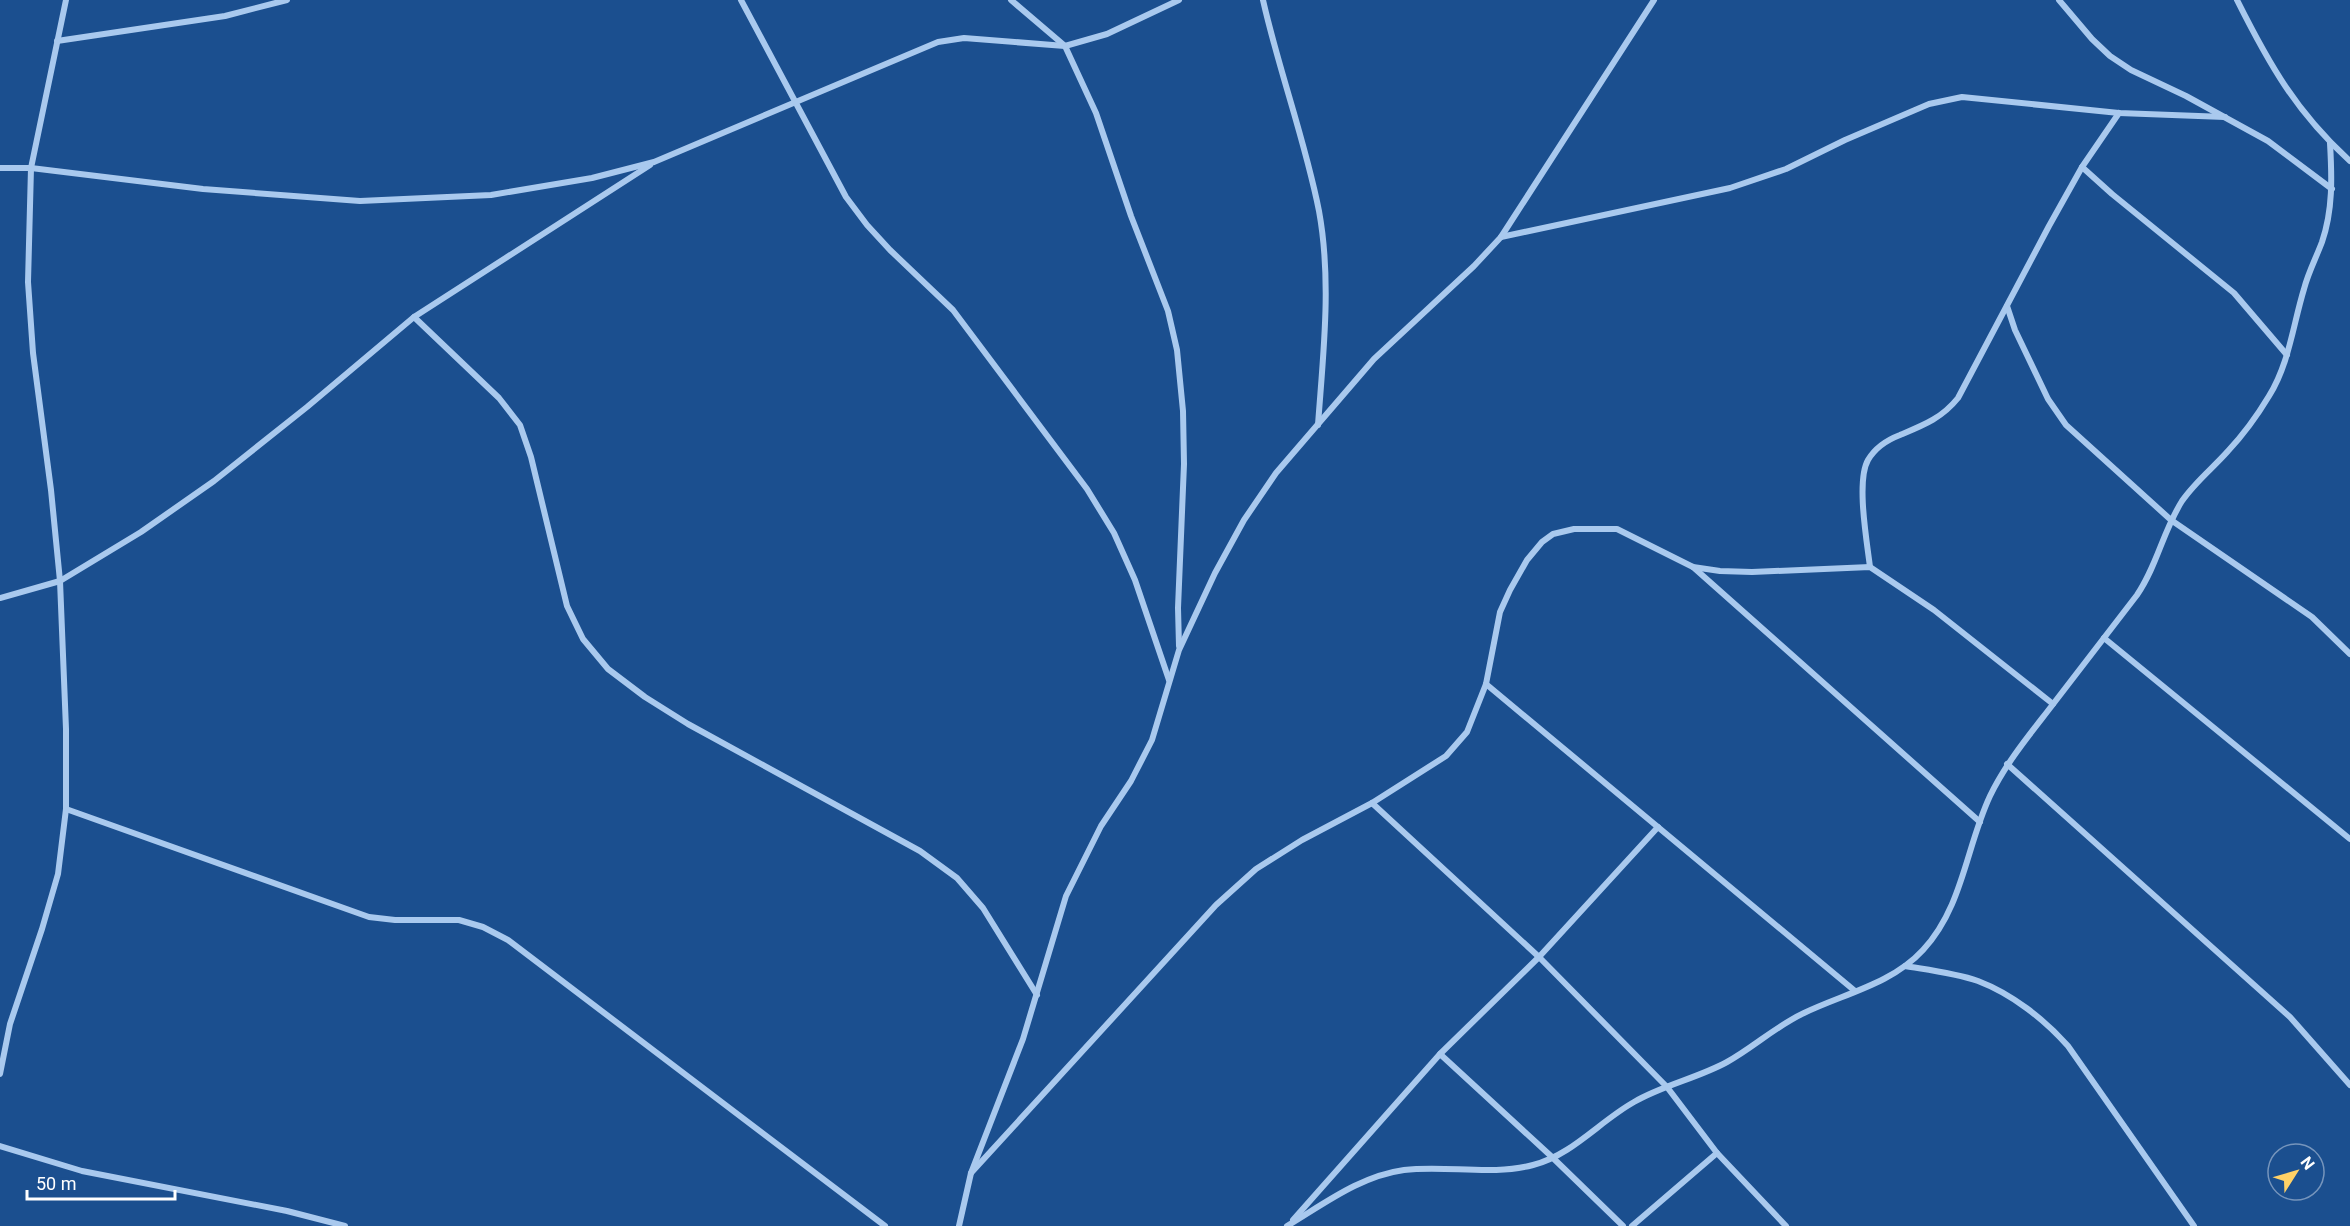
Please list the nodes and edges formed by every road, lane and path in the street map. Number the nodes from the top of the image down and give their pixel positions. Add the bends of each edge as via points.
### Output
1 (66, 0) edge
2 (287, 0) edge
3 (741, 0) edge
4 (1011, 0) edge
5 (1179, 0) edge
6 (1263, 0) edge
7 (1654, 0) edge
8 (2060, 0) edge
9 (2237, 0) edge
10 (57, 41) junction
11 (1065, 46) junction
12 (796, 102) junction
13 (2119, 113) junction
14 (2225, 117) junction
15 (2330, 143) junction
16 (2350, 161) edge
17 (654, 162) junction
18 (2082, 167) junction
19 (0, 168) edge
20 (31, 168) junction
21 (2332, 189) junction
22 (1501, 237) junction
23 (2007, 306) junction
24 (414, 317) junction
25 (2287, 355) junction
26 (1318, 425) junction
27 (2170, 520) junction
28 (1693, 567) junction
29 (1869, 567) junction
30 (60, 581) junction
31 (0, 598) edge
32 (2104, 638) junction
33 (1179, 650) junction
34 (2350, 654) edge
35 (1170, 680) junction
36 (1486, 684) junction
37 (2053, 704) junction
38 (2007, 764) junction
39 (1372, 803) junction
40 (66, 809) junction
41 (1980, 822) junction
42 (1658, 827) junction
43 (2350, 839) edge
44 (1539, 957) junction
45 (1905, 966) junction
46 (1855, 991) junction
47 (1037, 994) junction
48 (1440, 1054) junction
49 (0, 1074) edge
50 (2350, 1085) edge
51 (1667, 1087) junction
52 (0, 1146) edge
53 (1717, 1153) junction
54 (1552, 1157) junction
55 (971, 1173) junction
56 (345, 1226) edge
57 (885, 1226) edge
58 (958, 1226) edge
59 (1287, 1226) edge
60 (1623, 1226) edge
61 (1632, 1226) edge
62 (1786, 1226) edge
63 (2194, 1226) edge

1 - 10 street
2 - 10 street via 225,16
3 - 12 street
4 - 11 street
5 - 11 street via 1107,34
6 - 26 street via 1319,213 1325,263 1325,332
7 - 22 street
8 - 14 street via 2109,56
9 - 15 street via 2265,56 2295,103
10 - 20 street
11 - 12 street via 964,38 938,42
11 - 33 street via 1096,113 1168,311 1177,350 1184,464
12 - 17 street
12 - 35 street via 846,197 867,225 953,310 1087,489 1114,533 1135,580
13 - 14 street
13 - 18 street
13 - 22 street via 1962,97 1947,99 1845,140 1786,169 1730,188
14 - 21 street via 2268,141
15 - 16 street
15 - 21 street
17 - 20 street via 592,178 491,195 360,201 203,189
17 - 24 street
18 - 23 street
18 - 25 street via 2234,293
19 - 20 street
20 - 30 street via 28,282
21 - 25 street via 2322,241 2304,288
22 - 26 street via 1374,360
23 - 27 street via 2058,416
23 - 29 street via 1948,410 1878,447 1867,462 1863,507
24 - 30 street via 214,481 141,532
24 - 47 street via 499,398 520,425 567,606 583,639 608,669 688,724 920,851 957,878 983,908
25 - 27 street via 2269,396 2250,424 2195,485
26 - 33 street via 1276,473 1244,520
27 - 32 street via 2146,581
27 - 34 street via 2312,617
28 - 29 street via 1752,572
28 - 36 street via 1617,529 1574,529 1553,534 1527,560 1500,612
28 - 41 street
29 - 37 street via 1934,610
30 - 31 street
30 - 40 street
32 - 37 street
32 - 43 street
33 - 35 street
35 - 47 street via 1152,740 1101,826 1066,896
36 - 39 street via 1467,732 1446,756
36 - 42 street
37 - 38 street
38 - 41 street
38 - 50 street via 2289,1017
39 - 44 street
39 - 55 street via 1256,869 1216,905
40 - 49 street via 58,874 10,1024
40 - 57 street via 369,917 459,920 483,927 508,940
41 - 45 street via 1951,910 1922,951
42 - 44 street
42 - 46 street
44 - 48 street
44 - 51 street
45 - 46 street
45 - 63 street via 1978,981 2049,1025 2068,1046
46 - 51 street via 1803,1013 1724,1063
47 - 55 street
48 - 54 street
48 - 59 street
51 - 53 street
51 - 54 street via 1634,1101
52 - 56 street via 81,1171 288,1211
53 - 61 street
53 - 62 street
54 - 59 street via 1533,1165 1489,1170 1401,1170 1349,1188
54 - 60 street
55 - 58 street

